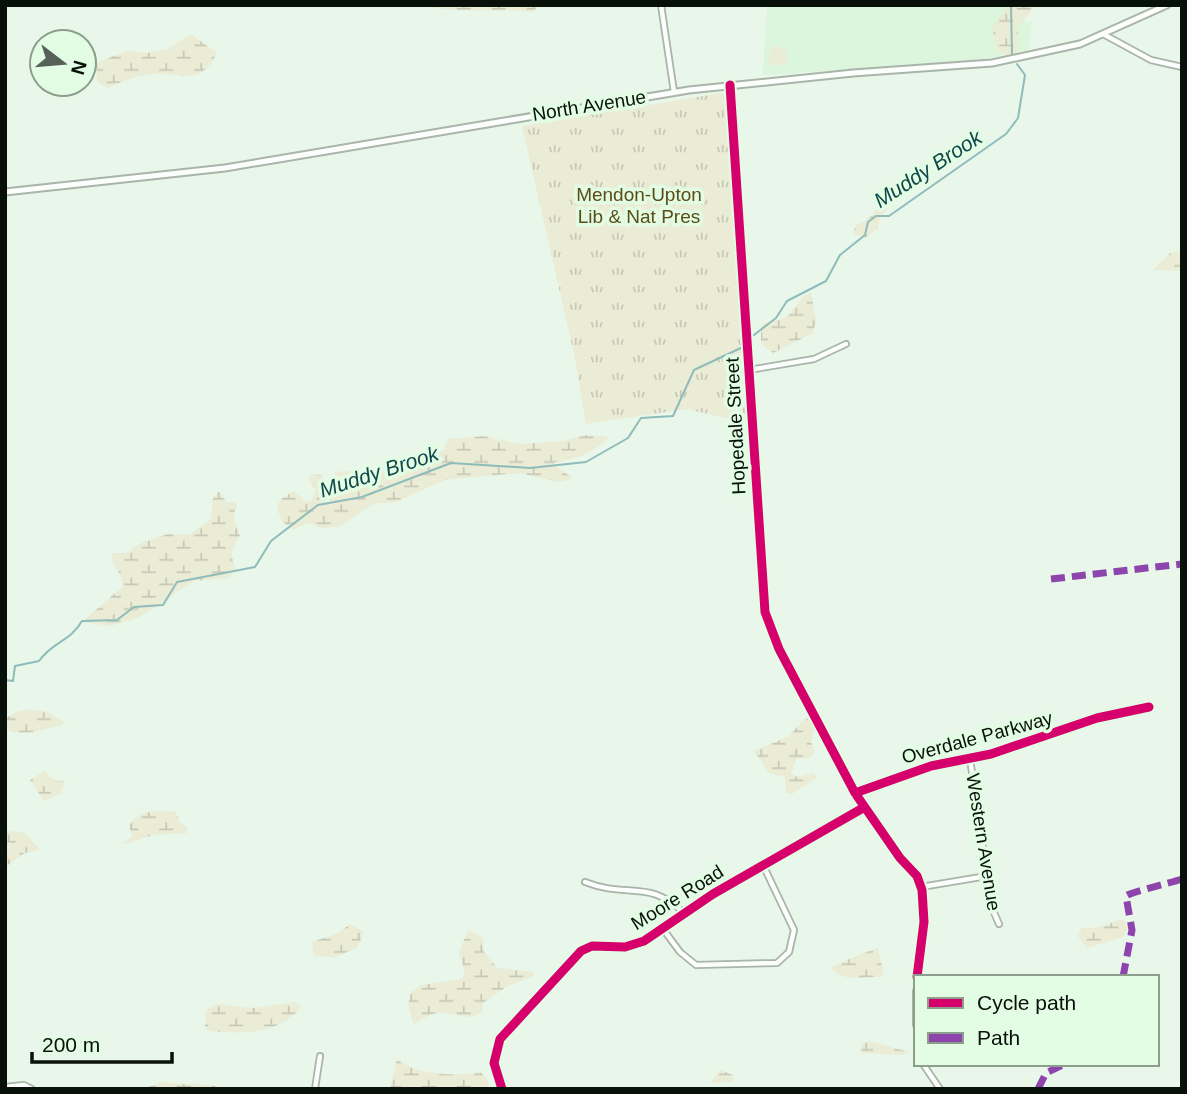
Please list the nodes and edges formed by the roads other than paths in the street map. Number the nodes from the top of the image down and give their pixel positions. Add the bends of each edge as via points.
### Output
1 (661, 5) edge
2 (1167, 5) edge
3 (1103, 34) junction
4 (1182, 67) edge
5 (730, 85) junction
6 (674, 92) junction
7 (5, 192) edge
8 (846, 344) dead end
9 (749, 370) junction
10 (1149, 707) dead end
11 (970, 759) junction
12 (855, 793) junction
13 (863, 807) junction
14 (764, 865) junction
15 (987, 876) junction
16 (585, 882) dead end
17 (921, 887) junction
18 (685, 914) junction
19 (999, 924) dead end
20 (663, 929) junction
21 (917, 975) edge
22 (320, 1056) dead end
23 (924, 1066) edge
24 (5, 1087) edge
25 (32, 1089) edge
26 (315, 1089) edge
27 (502, 1089) edge
28 (940, 1089) edge

1 - 6 street
2 - 3 main road, North Avenue
3 - 4 street via 1151,60
3 - 5 main road, North Avenue via 1065,48 975,66
5 - 6 main road, North Avenue
5 - 9 street, Hopedale Street
6 - 7 main road, North Avenue via 227,168
8 - 9 street via 814,359
9 - 12 street, Hopedale Street via 765,612 779,649
10 - 11 street, Overdale Parkway via 1097,718
11 - 12 street, Overdale Parkway via 919,769
11 - 15 street, Western Avenue
12 - 13 street, Hopedale Street
13 - 14 street, Moore Road
13 - 17 street, Hopedale Street
14 - 18 street, Moore Road
14 - 20 street via 793,924 793,942 781,960 764,966 696,965 680,953
15 - 17 street
15 - 19 street, Western Avenue
16 - 18 street via 607,890 660,894
17 - 21 street via 923,922
18 - 20 street, Moore Road
20 - 27 street, Moore Road via 631,946 592,946 581,951 500,1039 494,1063
22 - 26 street
23 - 28 street
24 - 25 street via 19,1084

